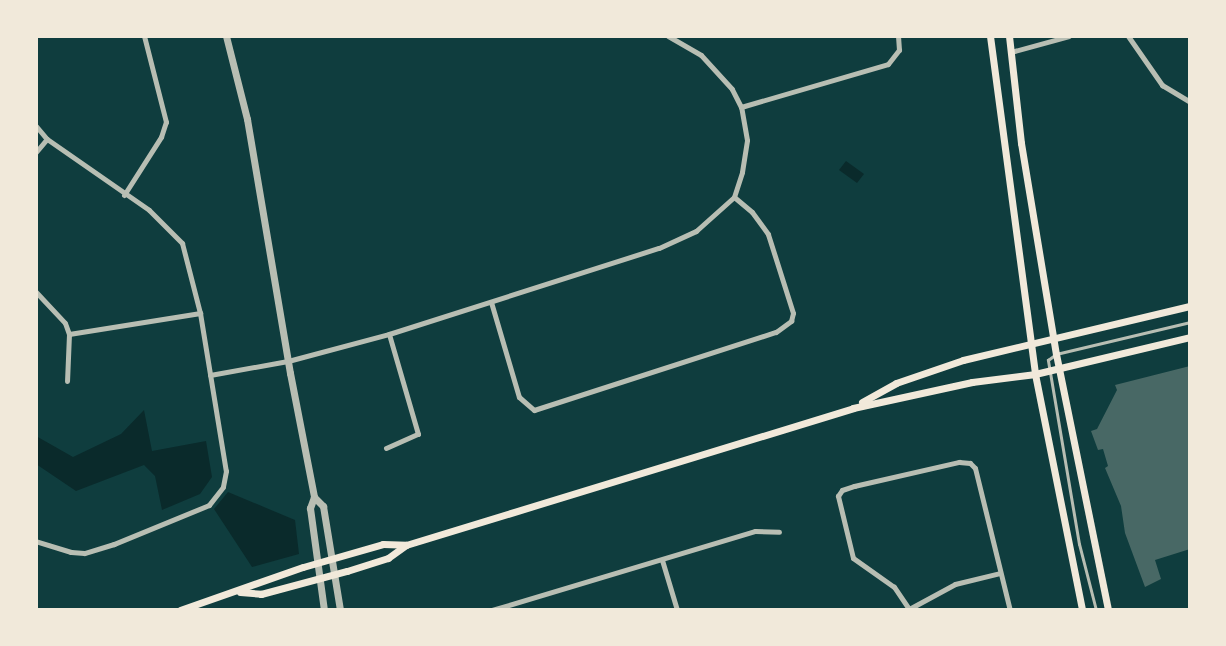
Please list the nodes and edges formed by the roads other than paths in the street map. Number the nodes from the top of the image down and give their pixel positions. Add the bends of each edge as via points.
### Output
1 (144, 36) edge
2 (226, 36) edge
3 (668, 36) edge
4 (898, 36) edge
5 (990, 36) edge
6 (1009, 36) edge
7 (1069, 36) edge
8 (1128, 36) edge
9 (1011, 52) junction
10 (1190, 102) edge
11 (741, 107) junction
12 (36, 126) edge
13 (47, 139) junction
14 (36, 152) edge
15 (124, 195) junction
16 (734, 197) junction
17 (36, 292) edge
18 (491, 302) junction
19 (1190, 306) edge
20 (200, 313) junction
21 (1190, 322) edge
22 (69, 334) junction
23 (389, 334) junction
24 (1190, 337) edge
25 (1054, 340) junction
26 (1031, 345) junction
27 (1056, 354) junction
28 (288, 361) junction
29 (1059, 369) junction
30 (1048, 371) junction
31 (1035, 374) junction
32 (210, 375) junction
33 (67, 381) dead end
34 (853, 408) junction
35 (386, 448) dead end
36 (314, 497) junction
37 (779, 532) dead end
38 (36, 541) edge
39 (406, 545) junction
40 (331, 559) junction
41 (662, 560) junction
42 (316, 563) junction
43 (1000, 573) junction
44 (333, 575) junction
45 (318, 579) junction
46 (240, 592) junction
47 (180, 610) edge
48 (324, 610) edge
49 (340, 610) edge
50 (492, 610) edge
51 (677, 610) edge
52 (909, 610) edge
53 (1010, 610) edge
54 (1082, 610) edge
55 (1096, 610) edge
56 (1108, 610) edge

1 - 15 street via 166,122
2 - 28 street via 247,119
3 - 11 street via 701,55
4 - 11 street via 899,50 888,64
5 - 26 main road
6 - 9 main road
7 - 9 street
8 - 10 street via 1162,85
9 - 25 main road
11 - 16 street via 747,140
12 - 13 street
13 - 14 street
13 - 15 street
15 - 20 street via 149,210 182,243
16 - 18 street via 710,221 676,242
16 - 18 street via 768,234 793,313 776,332 534,410 519,397
17 - 22 street
18 - 23 street
19 - 25 main road
20 - 22 street
20 - 32 street
21 - 27 lane
22 - 33 street
23 - 28 street
23 - 35 street via 418,434
24 - 29 main road
25 - 26 main road
25 - 27 main road
26 - 31 main road
26 - 34 main road via 896,383
27 - 29 main road
27 - 30 lane via 1048,360
28 - 32 street
28 - 36 street
29 - 30 main road
29 - 56 main road
30 - 31 main road
30 - 55 lane
31 - 34 main road
31 - 54 main road
32 - 38 street via 226,471 223,487 209,505 84,553
34 - 39 main road
36 - 40 street via 323,506
36 - 42 street via 310,508
37 - 41 street via 755,531
39 - 40 main road via 383,544
39 - 44 main road via 388,558
40 - 42 main road
40 - 44 street
41 - 50 street
41 - 51 street
42 - 45 street
42 - 46 main road via 258,580
43 - 52 street via 955,584
43 - 52 street via 979,480 970,463 920,469 842,490 837,501 853,558 894,587
43 - 53 street
44 - 45 main road
44 - 49 street
45 - 46 main road via 261,594
45 - 48 street
46 - 47 main road

